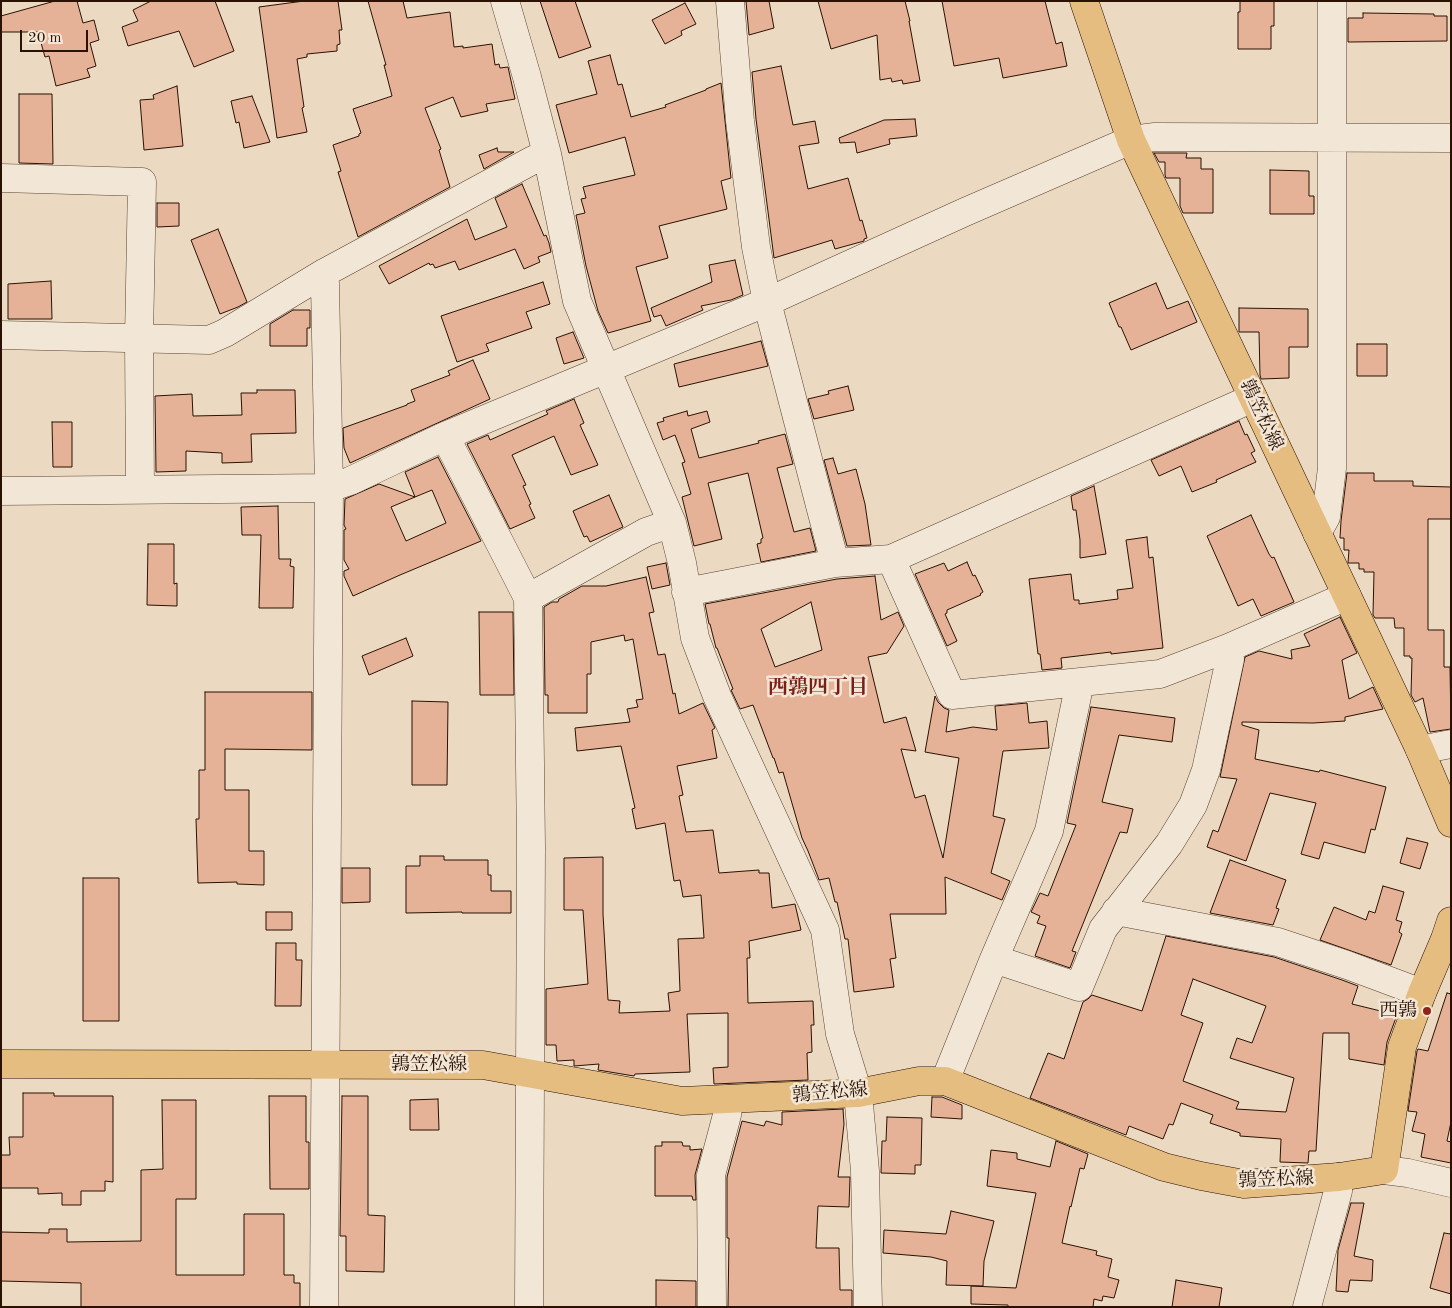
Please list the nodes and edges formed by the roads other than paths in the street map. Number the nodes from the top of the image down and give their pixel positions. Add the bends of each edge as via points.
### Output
1 (504, 1) edge
2 (730, 1) edge
3 (1084, 1) edge
4 (1332, 1) edge
5 (1332, 136) junction
6 (1451, 138) edge
7 (1130, 140) junction
8 (547, 154) junction
9 (1, 178) edge
10 (324, 273) junction
11 (767, 302) junction
12 (1, 335) edge
13 (139, 338) junction
14 (606, 369) junction
15 (1253, 398) junction
16 (445, 436) junction
17 (329, 488) junction
18 (140, 489) junction
19 (1, 491) edge
20 (672, 524) junction
21 (1317, 533) junction
22 (891, 559) junction
23 (835, 563) junction
24 (686, 592) junction
25 (1347, 596) junction
26 (528, 598) junction
27 (1228, 648) junction
28 (1080, 682) junction
29 (1451, 744) edge
30 (1420, 750) junction
31 (1451, 823) edge
32 (1116, 911) junction
33 (1451, 921) edge
34 (994, 959) junction
35 (1422, 994) junction
36 (1, 1064) edge
37 (325, 1065) junction
38 (530, 1073) junction
39 (945, 1081) junction
40 (858, 1093) junction
41 (729, 1099) junction
42 (1384, 1170) junction
43 (1339, 1178) junction
44 (1451, 1183) edge
45 (324, 1307) edge
46 (529, 1307) edge
47 (712, 1307) edge
48 (868, 1307) edge
49 (1307, 1307) edge

1 - 8 street
2 - 11 street via 740,121 756,247
3 - 7 main road, 鶉笠松線
4 - 5 street
5 - 6 street
5 - 7 street via 1155,137
5 - 21 street via 1332,468 1326,517
7 - 11 street
7 - 15 main road, 鶉笠松線
8 - 10 street
8 - 14 street via 577,301
9 - 13 street via 142,182
10 - 13 street via 209,340
10 - 17 street
11 - 14 street
11 - 23 street
12 - 13 street
13 - 18 street
14 - 16 street
14 - 20 street
15 - 21 main road, 鶉笠松線
15 - 22 street
16 - 17 street
16 - 26 street
17 - 18 street
17 - 37 street
18 - 19 street
20 - 24 street
20 - 26 street via 646,532
21 - 25 main road, 鶉笠松線
22 - 23 street
22 - 28 street via 952,695
23 - 24 street
24 - 40 street via 695,638 718,696 825,930 840,1034
25 - 27 street
25 - 30 main road, 鶉笠松線
26 - 38 street
27 - 28 street via 1160,674
27 - 32 street via 1230,659 1206,770 1193,805 1169,844
28 - 34 street via 1049,832
29 - 30 street
30 - 31 main road, 鶉笠松線
32 - 34 street via 1103,929 1079,987
32 - 35 street via 1278,942
33 - 35 main road
34 - 39 street
35 - 42 main road via 1402,1047
36 - 37 main road, 鶉笠松線
37 - 38 main road, 鶉笠松線 via 483,1065
37 - 45 street
38 - 41 main road, 鶉笠松線 via 682,1101
38 - 46 street
39 - 40 main road, 鶉笠松線 via 919,1081
39 - 43 main road, 鶉笠松線 via 1164,1167 1192,1174 1244,1184
40 - 41 main road, 鶉笠松線
40 - 48 street via 865,1171
41 - 47 street via 728,1115 711,1175
42 - 43 main road, 鶉笠松線
42 - 44 street
43 - 49 street

